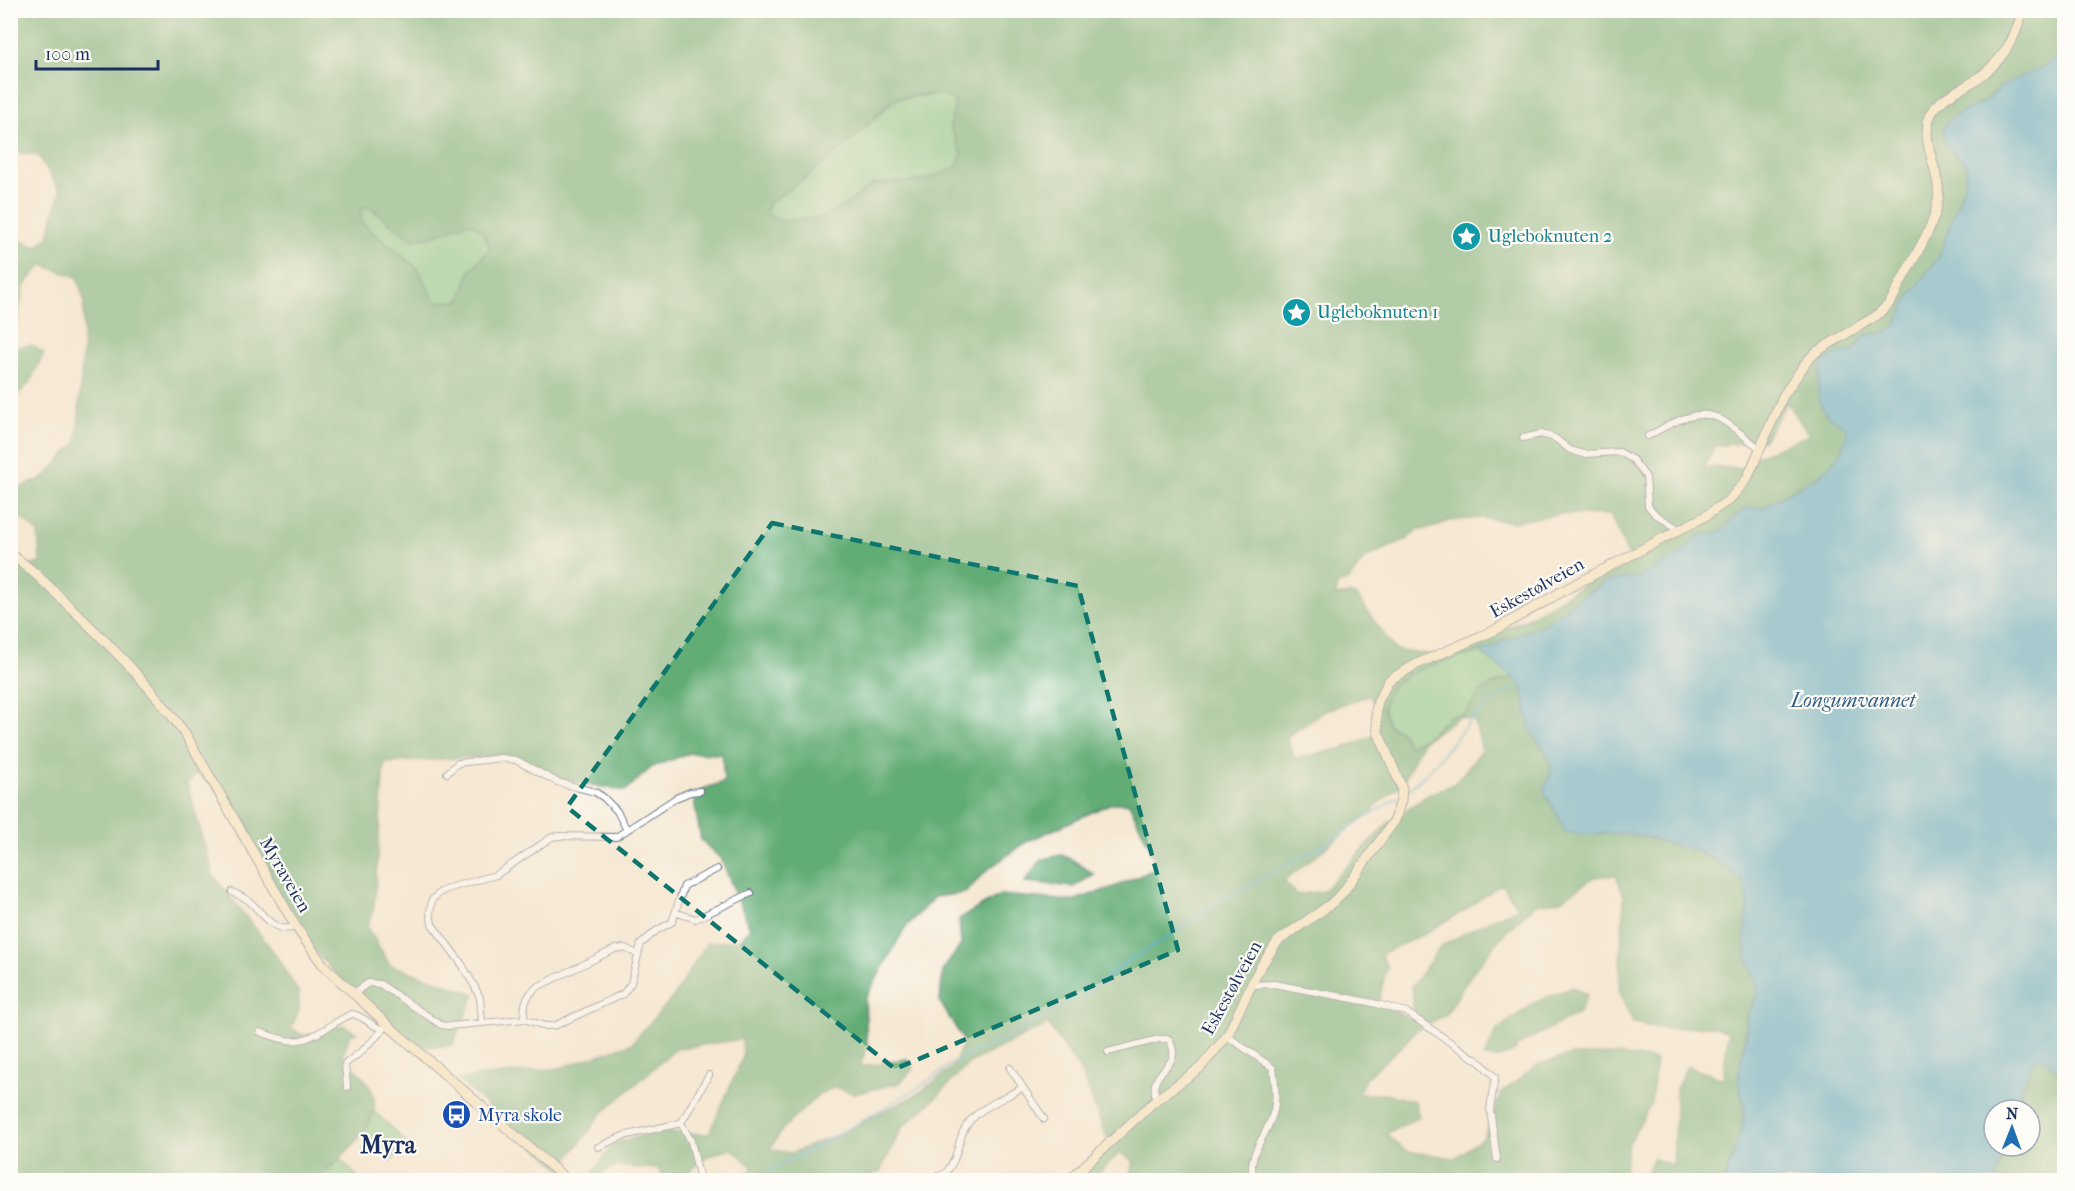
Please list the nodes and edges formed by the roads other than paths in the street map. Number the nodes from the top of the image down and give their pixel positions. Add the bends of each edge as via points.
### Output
1 (2022, 10) edge
2 (1648, 436) dead end
3 (1523, 438) dead end
4 (1760, 448) junction
5 (1680, 530) junction
6 (10, 554) edge
7 (447, 773) dead end
8 (700, 791) dead end
9 (627, 830) junction
10 (717, 869) dead end
11 (232, 892) dead end
12 (751, 893) dead end
13 (677, 913) junction
14 (296, 927) junction
15 (637, 954) junction
16 (1251, 985) junction
17 (353, 994) junction
18 (524, 1018) junction
19 (482, 1022) junction
20 (386, 1028) junction
21 (260, 1032) dead end
22 (1227, 1036) junction
23 (1108, 1052) dead end
24 (1010, 1068) dead end
25 (709, 1075) dead end
26 (347, 1087) dead end
27 (1022, 1088) junction
28 (1156, 1100) junction
29 (1044, 1119) dead end
30 (681, 1123) junction
31 (598, 1147) dead end
32 (1497, 1159) dead end
33 (567, 1180) edge
34 (700, 1180) edge
35 (922, 1180) edge
36 (1069, 1180) edge
37 (1254, 1180) edge

1 - 4 main road, Eskestølveien via 2012,42 1992,67 1941,101 1931,114 1927,138 1937,174 1936,207 1931,225 1894,296 1876,316 1807,361 1783,396
2 - 4 street via 1674,422 1702,414 1719,418
3 - 5 street via 1541,434 1584,454 1620,452 1633,459 1646,477 1648,506
4 - 5 main road, Eskestølveien via 1743,485 1729,500
5 - 16 main road, Eskestølveien via 1495,630 1389,680 1378,701 1377,722 1402,788 1395,820 1343,892 1278,940
6 - 14 main road, Myraveien via 88,624 169,711
7 - 9 street via 458,763 516,760 557,783 603,797 617,811
8 - 9 street via 676,798
9 - 19 street via 608,838 552,837 496,875 449,888 432,900 432,924 475,987
10 - 13 street via 684,886
11 - 14 street via 249,901 277,927
12 - 13 street via 696,919
13 - 15 street via 672,922 646,938
14 - 17 main road, Myraveien via 324,966
15 - 18 street via 625,948 615,949 537,987 524,1002
15 - 18 street via 631,983 623,994 554,1026
16 - 22 main road, Eskestølveien
16 - 32 street via 1274,984 1406,1012 1482,1063 1496,1077 1490,1109
17 - 19 street via 368,983 380,984 441,1025
17 - 20 main road, Myraveien
18 - 19 street
20 - 21 street via 373,1026 352,1014 302,1040
20 - 26 street via 345,1064
20 - 33 main road, Myraveien
22 - 28 main road, Eskestølveien via 1200,1068
22 - 37 street via 1273,1068 1274,1109 1253,1156 1250,1169
23 - 28 street via 1169,1039 1174,1049 1172,1060 1156,1080
24 - 27 street
25 - 30 street
27 - 29 street
27 - 35 street via 969,1122 962,1133 958,1154 945,1174
28 - 36 main road, Eskestølveien
30 - 31 street via 623,1136
30 - 34 street via 691,1141

